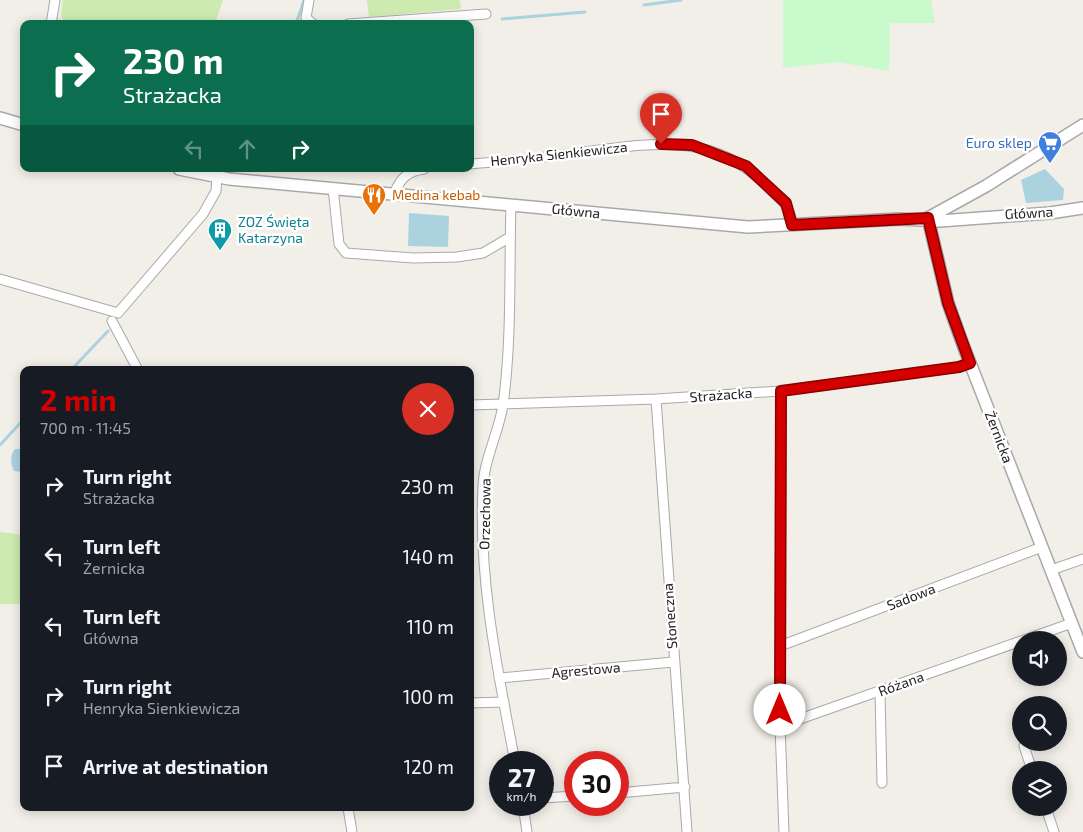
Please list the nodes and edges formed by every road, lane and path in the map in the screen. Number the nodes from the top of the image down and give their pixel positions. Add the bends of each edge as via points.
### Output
1 (55, 0) edge
2 (309, 0) edge
3 (486, 14) dead end
4 (52, 20) edge
5 (308, 20) edge
6 (403, 20) edge
7 (0, 118) edge
8 (20, 123) edge
9 (1083, 125) edge
10 (474, 164) edge
11 (193, 172) edge
12 (413, 172) edge
13 (217, 177) junction
14 (333, 188) junction
15 (394, 194) junction
16 (963, 200) junction
17 (511, 205) junction
18 (949, 208) junction
19 (1083, 208) edge
20 (975, 217) junction
21 (928, 218) junction
22 (792, 225) junction
23 (510, 237) junction
24 (0, 279) edge
25 (112, 321) dead end
26 (970, 363) junction
27 (136, 366) edge
28 (781, 391) junction
29 (656, 399) junction
30 (474, 405) edge
31 (502, 405) junction
32 (1042, 547) junction
33 (1083, 559) edge
34 (1051, 570) junction
35 (1072, 623) junction
36 (1048, 631) edge
37 (1012, 644) edge
38 (780, 646) junction
39 (1083, 652) edge
40 (673, 662) junction
41 (499, 678) junction
42 (880, 692) junction
43 (504, 702) junction
44 (474, 703) edge
45 (780, 726) junction
46 (513, 751) edge
47 (882, 783) dead end
48 (684, 787) junction
49 (629, 792) edge
50 (348, 811) edge
51 (525, 816) edge
52 (1049, 816) edge
53 (352, 832) edge
54 (527, 832) edge
55 (687, 832) edge
56 (784, 832) edge
57 (1054, 832) edge

1 - 4 street
2 - 5 street
3 - 6 street
7 - 8 street
9 - 16 street
10 - 22 street, Henryka Sienkiewicza via 648,144 692,145 746,166 758,175 786,203
11 - 13 street, Główna
12 - 15 street via 406,174 399,182
13 - 14 street, Główna
13 - 24 street via 216,191 203,214 118,313
14 - 15 street, Główna
14 - 23 street via 339,244 346,253 414,258 457,257 483,253
15 - 17 street, Główna
16 - 18 street
16 - 20 street
17 - 22 street, Główna via 708,225
17 - 23 street, Orzechowa
18 - 20 street, Główna
18 - 21 street
19 - 20 street, Główna
20 - 21 street, Główna via 940,221
21 - 22 street, Główna
21 - 26 street, Żernicka via 948,303
23 - 31 street, Orzechowa via 509,321
25 - 27 street
26 - 28 street, Strażacka
26 - 32 street, Żernicka
28 - 29 street, Strażacka
28 - 38 street
29 - 31 street, Strażacka
29 - 40 street, Słoneczna
30 - 31 street, Strażacka
31 - 41 street, Orzechowa via 483,484 485,582
32 - 34 street, Żernicka
32 - 38 street, Sadowa
33 - 34 street
34 - 35 street, Żernicka
35 - 36 street, Różana
35 - 39 street, Żernicka
37 - 42 street, Różana
38 - 45 street
40 - 41 street, Agrestowa
40 - 48 street, Słoneczna
41 - 43 street, Orzechowa
42 - 45 street, Różana
42 - 47 street
43 - 44 street
43 - 46 street, Orzechowa
45 - 56 street
48 - 49 street
48 - 55 street, Słoneczna
50 - 53 street
51 - 54 street
52 - 57 street

